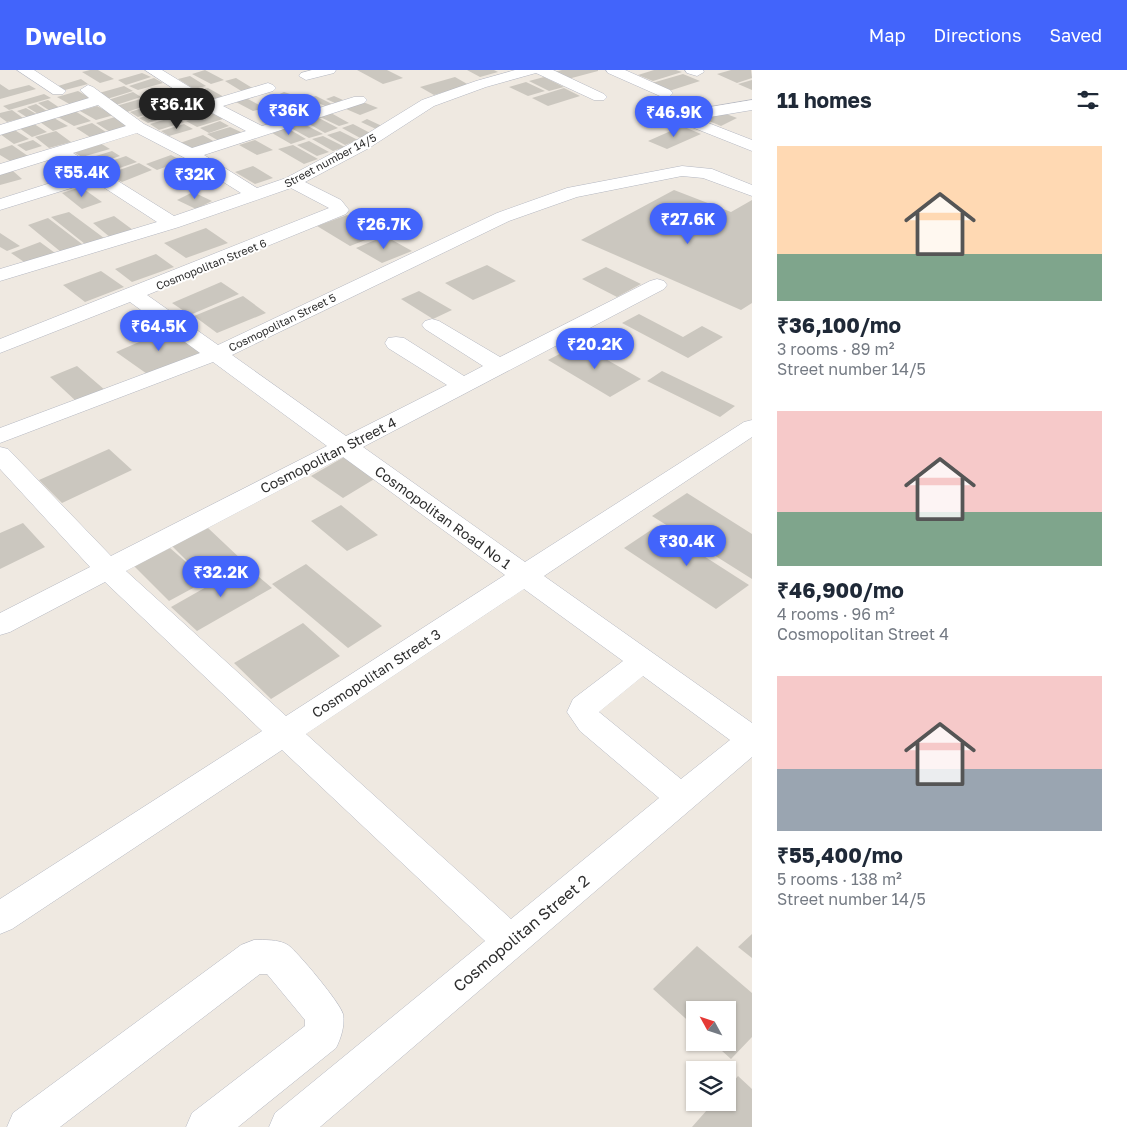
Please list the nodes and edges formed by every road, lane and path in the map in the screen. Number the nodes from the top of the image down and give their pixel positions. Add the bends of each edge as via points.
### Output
1 (24, 70) edge
2 (329, 70) edge
3 (532, 70) edge
4 (541, 70) edge
5 (613, 70) edge
6 (182, 72) dead end
7 (158, 74) edge
8 (461, 74) dead end
9 (306, 76) dead end
10 (481, 84) junction
11 (268, 88) dead end
12 (58, 91) dead end
13 (665, 93) dead end
14 (599, 97) dead end
15 (359, 100) dead end
16 (209, 105) junction
17 (752, 105) edge
18 (138, 127) junction
19 (0, 130) edge
20 (261, 132) junction
21 (752, 146) edge
22 (59, 152) junction
23 (191, 154) junction
24 (0, 170) edge
25 (94, 175) junction
26 (292, 182) junction
27 (752, 191) edge
28 (256, 195) junction
29 (0, 205) edge
30 (172, 223) junction
31 (0, 274) edge
32 (657, 285) dead end
33 (134, 295) junction
34 (432, 325) dead end
35 (396, 343) dead end
36 (0, 347) edge
37 (216, 354) junction
38 (491, 361) junction
39 (454, 380) junction
40 (752, 428) edge
41 (0, 436) edge
42 (345, 446) junction
43 (0, 454) edge
44 (107, 569) junction
45 (525, 576) junction
46 (0, 625) edge
47 (643, 661) junction
48 (285, 732) junction
49 (752, 739) edge
50 (681, 798) junction
51 (0, 918) edge
52 (511, 942) junction
53 (27, 1127) edge
54 (206, 1127) edge
55 (290, 1127) edge

1 - 12 street
2 - 9 street
3 - 10 street, Street number 14/5
4 - 14 street
5 - 13 street
6 - 7 street
7 - 16 street
8 - 10 street
10 - 26 street, Street number 14/5 via 428,103 363,144
11 - 16 street
15 - 20 street
16 - 20 street
17 - 21 street via 680,117
18 - 19 street via 94,95
18 - 22 street
18 - 23 street
20 - 23 street
22 - 24 street
22 - 25 street
23 - 28 street
25 - 29 street
25 - 30 street
26 - 28 street, Street number 14/5
26 - 33 street, Cosmopolitan Street 6 via 335,204 340,210
27 - 37 street, Cosmopolitan Street 5 via 706,174 682,171 573,192 502,217
28 - 30 street, Street number 14/5
30 - 31 street, Street number 14/5
32 - 38 street, Cosmopolitan Street 4
33 - 36 street, Cosmopolitan Street 6
33 - 37 street, Cosmopolitan Road No 1
34 - 38 street
35 - 39 street
37 - 41 street, Cosmopolitan Street 5
37 - 42 street, Cosmopolitan Road No 1
38 - 39 street, Cosmopolitan Street 4
39 - 42 street, Cosmopolitan Street 4
40 - 45 street, Cosmopolitan Street 3
42 - 44 street, Cosmopolitan Street 4
42 - 45 street, Cosmopolitan Road No 1
43 - 44 street
44 - 46 street, Cosmopolitan Street 4
44 - 48 street
45 - 47 street, Cosmopolitan Road No 1
45 - 48 street, Cosmopolitan Street 3
47 - 49 street, Cosmopolitan Road No 1
47 - 50 street via 584,707 582,712
48 - 51 street, Cosmopolitan Street 3
48 - 52 street
49 - 50 street, Cosmopolitan Street 2
50 - 52 street, Cosmopolitan Street 2
52 - 55 street, Cosmopolitan Street 2
53 - 54 street via 254,957 276,957 324,1014 323,1035

